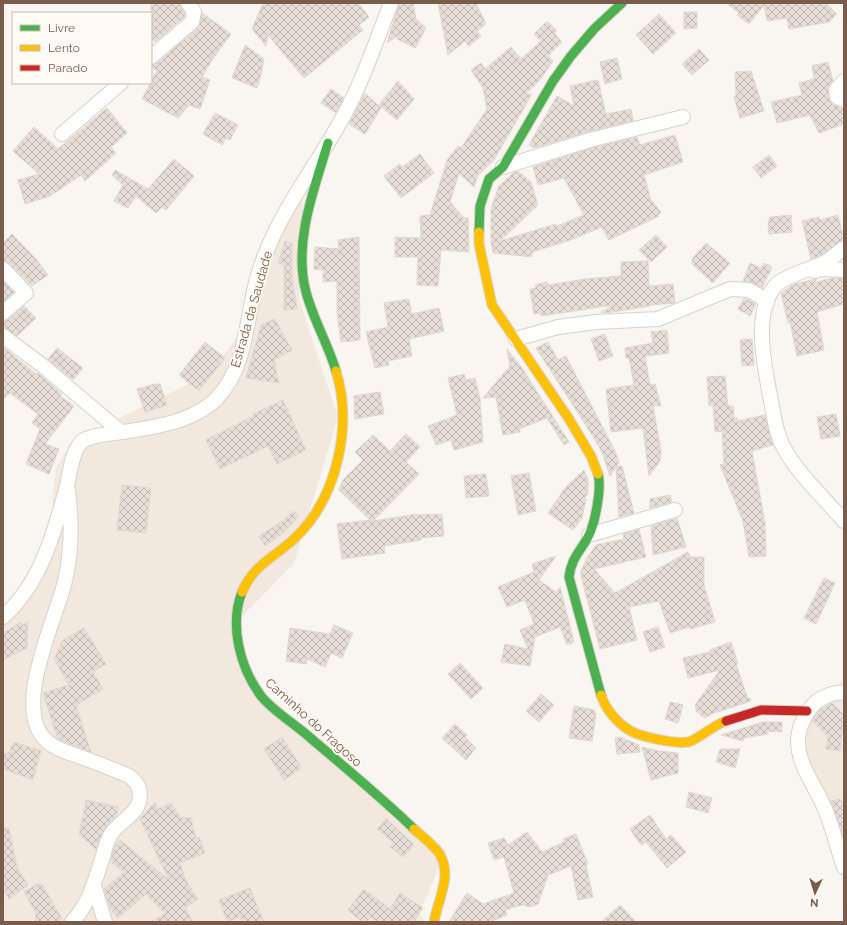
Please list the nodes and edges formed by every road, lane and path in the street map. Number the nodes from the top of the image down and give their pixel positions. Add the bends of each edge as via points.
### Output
1 (188, 3) edge
2 (391, 3) edge
3 (622, 3) edge
4 (152, 56) edge
5 (844, 81) edge
6 (120, 84) edge
7 (844, 100) edge
8 (683, 117) dead end
9 (62, 134) dead end
10 (328, 143) junction
11 (503, 167) junction
12 (844, 248) edge
13 (3, 269) edge
14 (844, 270) edge
15 (794, 276) junction
16 (767, 303) junction
17 (3, 313) edge
18 (3, 336) edge
19 (516, 338) junction
20 (121, 432) junction
21 (67, 484) junction
22 (675, 510) dead end
23 (844, 521) edge
24 (589, 536) junction
25 (3, 617) edge
26 (844, 692) edge
27 (807, 711) junction
28 (844, 867) edge
29 (94, 886) junction
30 (72, 922) edge
31 (105, 922) edge
32 (434, 922) edge

1 - 4 street via 194,12 192,22
2 - 10 street, Estrada da Saudade via 355,95
3 - 11 street via 571,56 553,81
5 - 7 street via 836,90 837,97
6 - 9 street
8 - 11 street via 590,140
10 - 20 street, Estrada da Saudade via 272,236 261,266 236,368 224,390 210,404 192,414 156,426
10 - 32 street, Caminho do Fragoso via 306,226 303,277 312,312 338,376 344,417 342,438 326,494 313,514 296,537 257,568 245,585 238,608 239,648 245,668 262,697 386,802 444,860 446,877
11 - 19 street via 489,179 480,206 479,244 492,304 502,322
12 - 15 street via 828,261
13 - 17 street via 26,293
14 - 15 street via 823,268
15 - 16 street via 777,284
16 - 19 street via 749,290 730,289 658,319 558,327
16 - 23 street via 762,322 763,359 781,442 791,460
18 - 20 street
19 - 24 street via 586,446 599,478 600,492
20 - 21 street, Estrada da Saudade via 85,439 79,445
21 - 25 street, Estrada da Saudade via 44,558 29,587
21 - 29 street via 72,530 70,555 56,614 36,671 32,697 35,720 40,734 48,742 129,776 137,781 140,794 139,803 133,813 111,834
22 - 24 street
24 - 27 street via 577,552 569,577 605,707 622,725 642,736 689,742 717,724 761,710
26 - 27 street via 817,701
27 - 28 street via 797,748 832,826
29 - 30 street via 86,904
29 - 31 street

